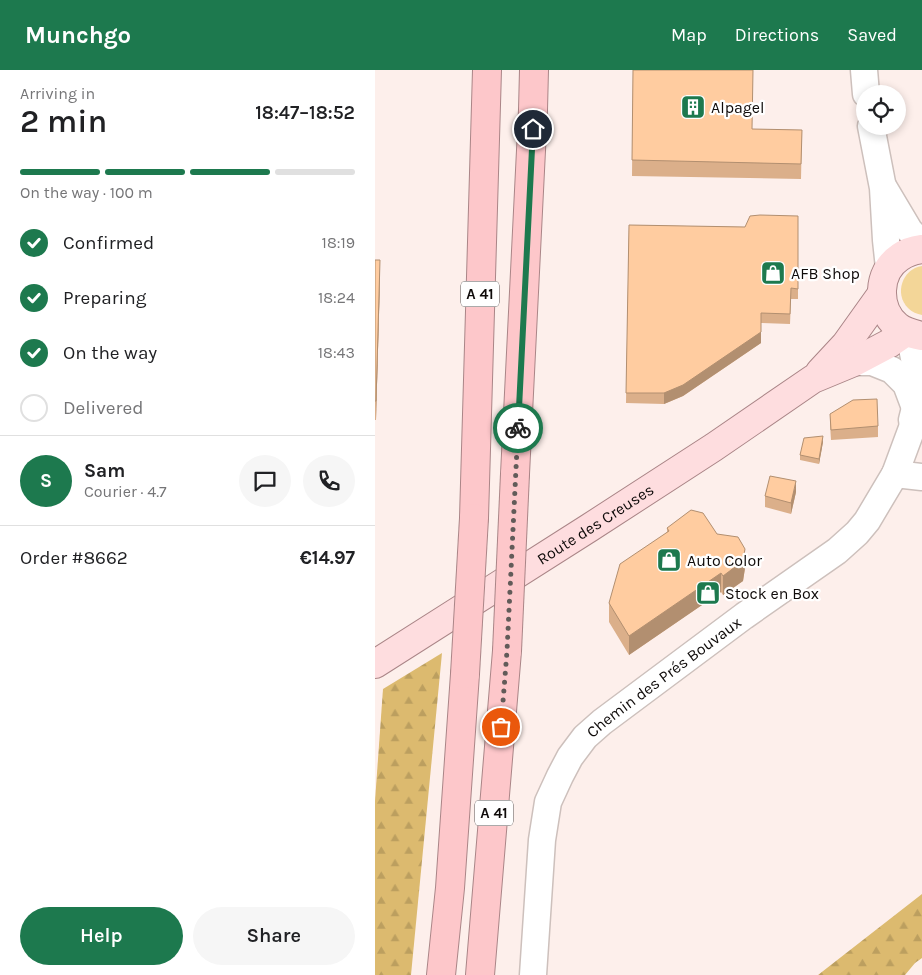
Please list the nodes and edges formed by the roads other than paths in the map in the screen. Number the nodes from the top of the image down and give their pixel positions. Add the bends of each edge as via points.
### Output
1 (487, 70) edge
2 (534, 70) edge
3 (865, 70) edge
4 (866, 85) edge
5 (873, 135) edge
6 (888, 205) junction
7 (922, 244) edge
8 (922, 249) edge
9 (889, 268) junction
10 (881, 295) junction
11 (912, 333) edge
12 (855, 362) junction
13 (813, 379) junction
14 (919, 404) edge
15 (895, 474) junction
16 (922, 477) edge
17 (375, 664) edge
18 (441, 975) edge
19 (480, 975) edge
20 (533, 975) edge

1 - 18 highway, A 41, bridge via 473,518 465,674
2 - 19 highway, A 41, bridge via 507,651
3 - 4 street
5 - 6 street
6 - 7 street
6 - 9 street
8 - 9 main road via 899,257
9 - 10 main road
10 - 11 main road via 889,317 897,326
10 - 13 main road, Route des Creuses via 846,344
11 - 12 main road, Route des Creuses
11 - 14 street, Chemin des Prés Bouvaux
12 - 13 main road, Route des Creuses
12 - 14 street, Route des Creuses via 872,362 892,370
13 - 17 main road, Route des Creuses via 714,447
14 - 15 street, Chemin des Prés Bouvaux
15 - 16 street
15 - 20 street, Chemin des Prés Bouvaux via 867,521 837,551 744,616 585,736 570,757 548,802 542,840

